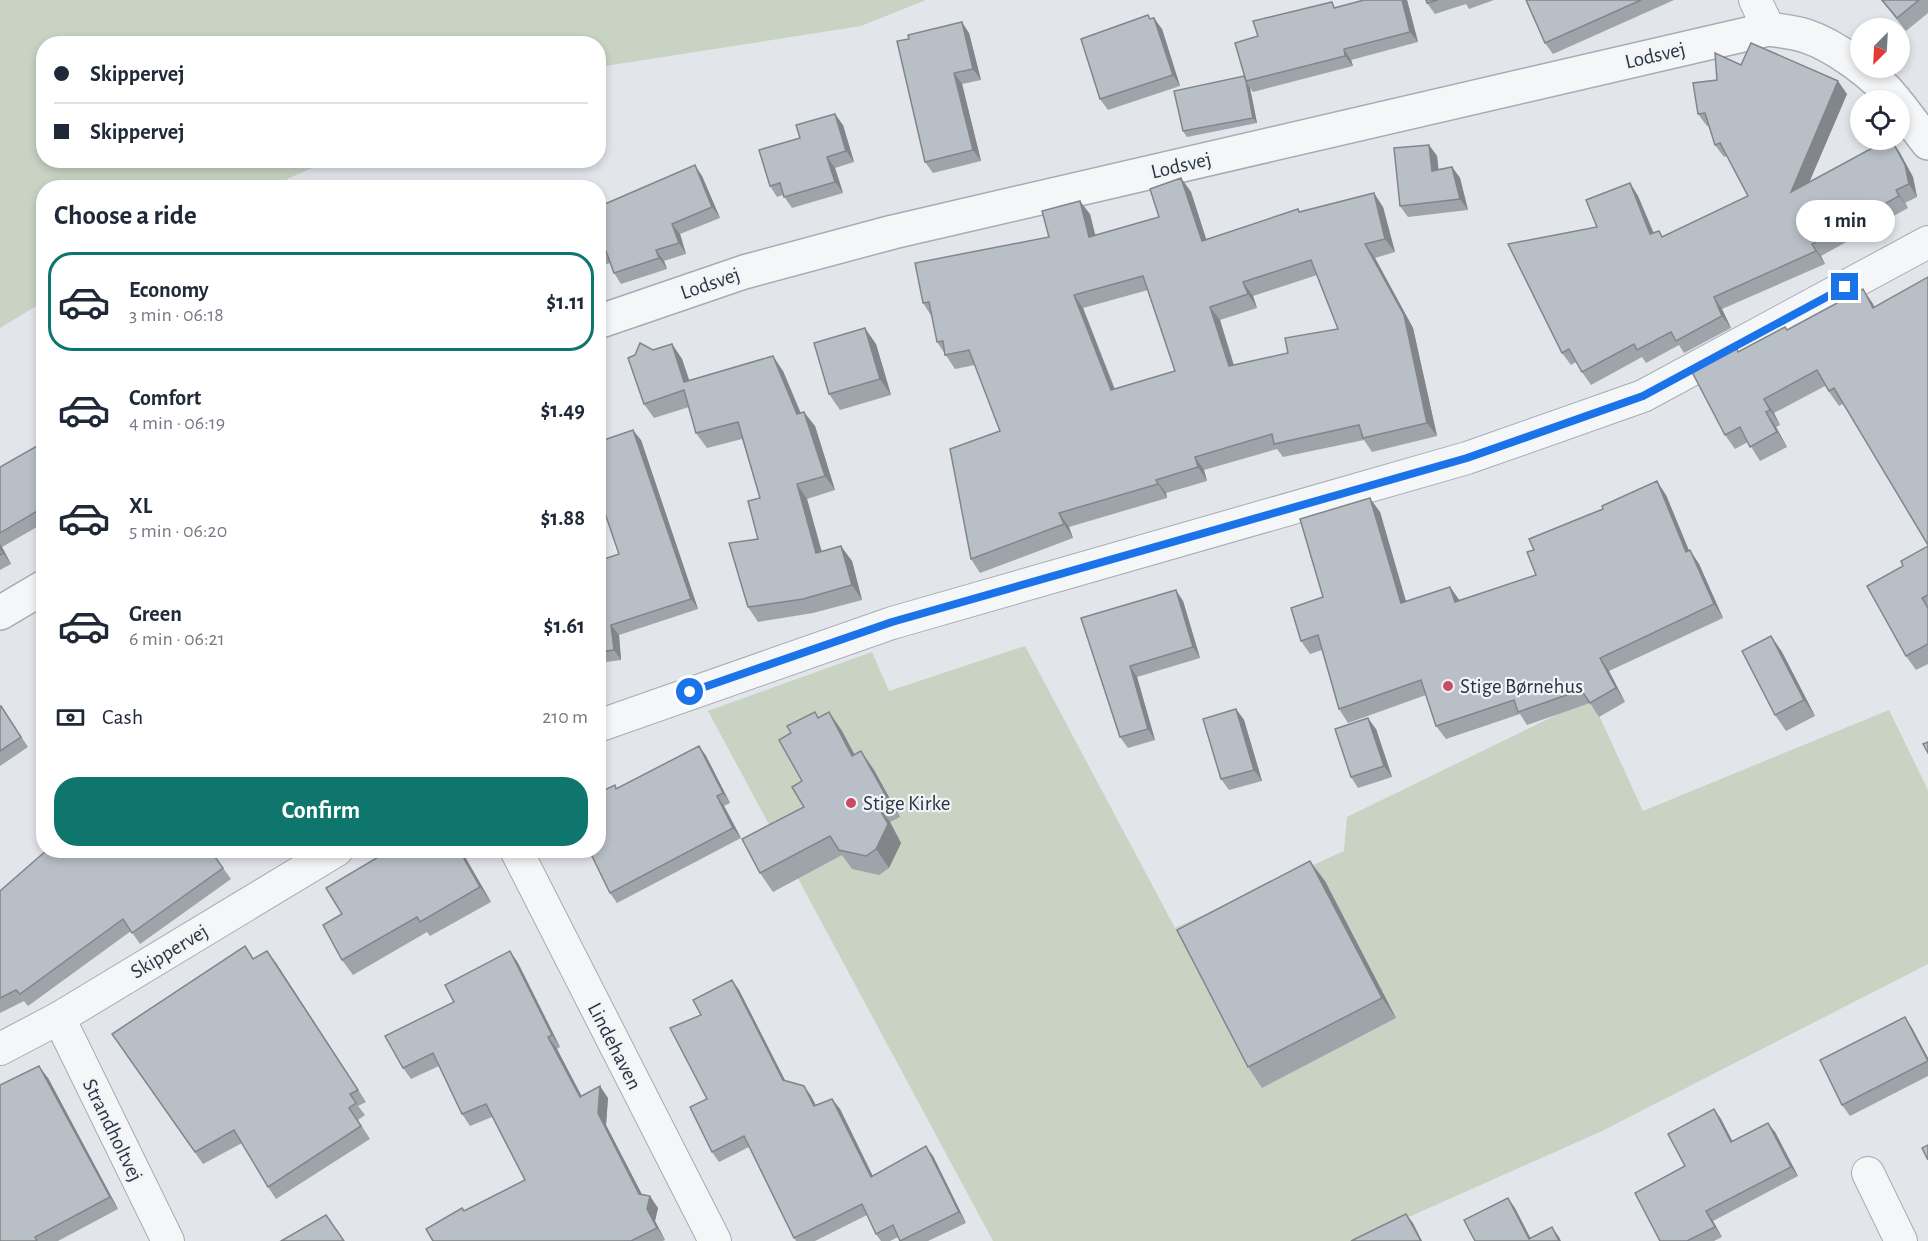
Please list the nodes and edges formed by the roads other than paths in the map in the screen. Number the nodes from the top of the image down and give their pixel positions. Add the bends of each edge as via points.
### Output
1 (1755, 0) edge
2 (1769, 28) junction
3 (1887, 90) edge
4 (1910, 119) edge
5 (1928, 143) edge
6 (1928, 242) edge
7 (606, 319) edge
8 (36, 592) edge
9 (0, 613) edge
10 (606, 723) edge
11 (324, 858) edge
12 (520, 858) edge
13 (58, 1018) junction
14 (0, 1049) edge
15 (1868, 1173) dead end
16 (168, 1241) edge
17 (715, 1241) edge
18 (1901, 1241) edge

1 - 2 street
2 - 3 street via 1807,36 1849,59
2 - 7 street, Lodsvej via 893,232 744,272
4 - 5 street
6 - 10 street via 1643,396 1467,458 892,622
8 - 9 street
11 - 13 street, Skippervej
12 - 17 street, Lindehaven
13 - 14 street, Skippervej
13 - 16 street, Strandholtvej
15 - 18 street

